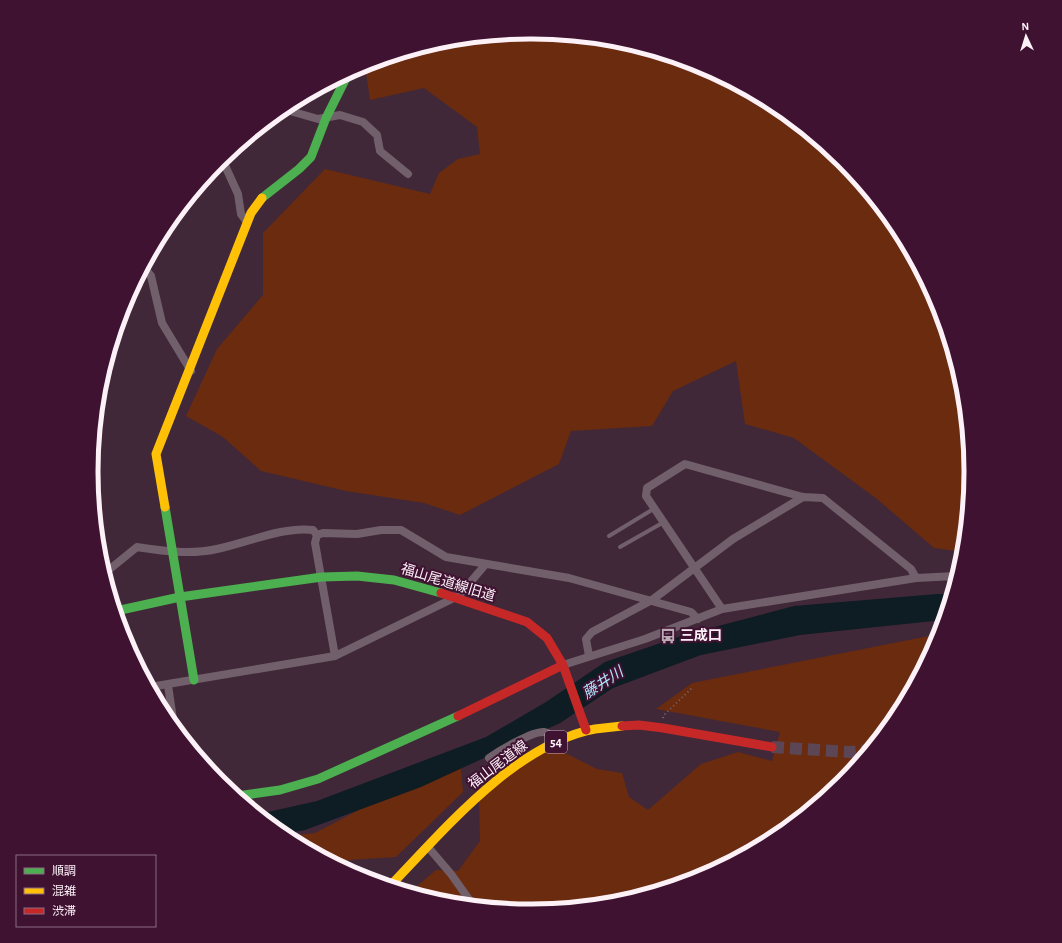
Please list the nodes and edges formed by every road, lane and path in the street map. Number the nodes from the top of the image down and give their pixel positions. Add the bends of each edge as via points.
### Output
1 (344, 82) edge
2 (292, 111) edge
3 (326, 118) junction
4 (225, 166) edge
5 (408, 174) dead end
6 (247, 222) junction
7 (147, 272) edge
8 (190, 371) junction
9 (803, 497) junction
10 (655, 508) junction
11 (664, 522) junction
12 (317, 535) junction
13 (609, 536) dead end
14 (620, 547) dead end
15 (172, 553) junction
16 (485, 565) junction
17 (110, 569) edge
18 (695, 570) junction
19 (950, 576) edge
20 (322, 577) junction
21 (916, 578) junction
22 (180, 597) junction
23 (454, 598) junction
24 (652, 600) junction
25 (722, 609) junction
26 (121, 610) edge
27 (698, 619) junction
28 (335, 656) junction
29 (589, 656) junction
30 (563, 665) junction
31 (194, 680) junction
32 (168, 685) junction
33 (155, 686) edge
34 (693, 687) dead end
35 (172, 714) edge
36 (661, 727) junction
37 (586, 730) junction
38 (556, 742) junction
39 (772, 747) tunnel mouth
40 (489, 758) dead end
41 (244, 795) edge
42 (428, 847) junction
43 (394, 882) edge
44 (468, 899) edge

1 - 3 street
2 - 3 street via 318,119
3 - 5 street via 340,116 363,122 377,135 380,151
3 - 6 street via 311,157 262,198
4 - 6 street via 238,194 241,214
6 - 8 street
7 - 8 street via 151,276 162,323
8 - 15 street via 156,454
9 - 10 street via 685,464 648,488 646,496
9 - 18 street via 733,539
9 - 21 street via 823,498 911,569
10 - 11 street
10 - 13 lane
11 - 14 lane
11 - 18 street
12 - 15 street via 313,530 306,529 216,550
12 - 16 street via 401,530 446,557
12 - 20 street via 315,543
15 - 17 street via 137,547
15 - 22 street
16 - 23 street
16 - 24 street via 569,578
18 - 24 street
18 - 25 street
19 - 21 street
20 - 22 street, 福山尾道線旧道
20 - 23 street, 福山尾道線旧道 via 357,576 394,580
20 - 28 street
21 - 25 street
22 - 26 street, 福山尾道線旧道
22 - 31 street
23 - 28 street
23 - 30 street, 福山尾道線旧道 via 527,622 547,638
24 - 27 street via 691,612
24 - 29 street via 592,632 586,639
25 - 27 street
27 - 29 street via 645,640
28 - 31 street
29 - 30 street
30 - 37 street, 福山尾道線旧道
30 - 41 street via 481,706 318,779 280,790
31 - 32 street
32 - 33 street
32 - 35 street
34 - 36 path via 664,715
36 - 37 street, 福山尾道線 / 54 via 620,725
36 - 39 street, 福山尾道線 / 54
37 - 38 street, 福山尾道線 / 54
38 - 40 street via 550,734 542,732 504,747
38 - 42 street, 福山尾道線 / 54 via 520,763 482,794
42 - 43 street, 福山尾道線 / 54
42 - 44 street

